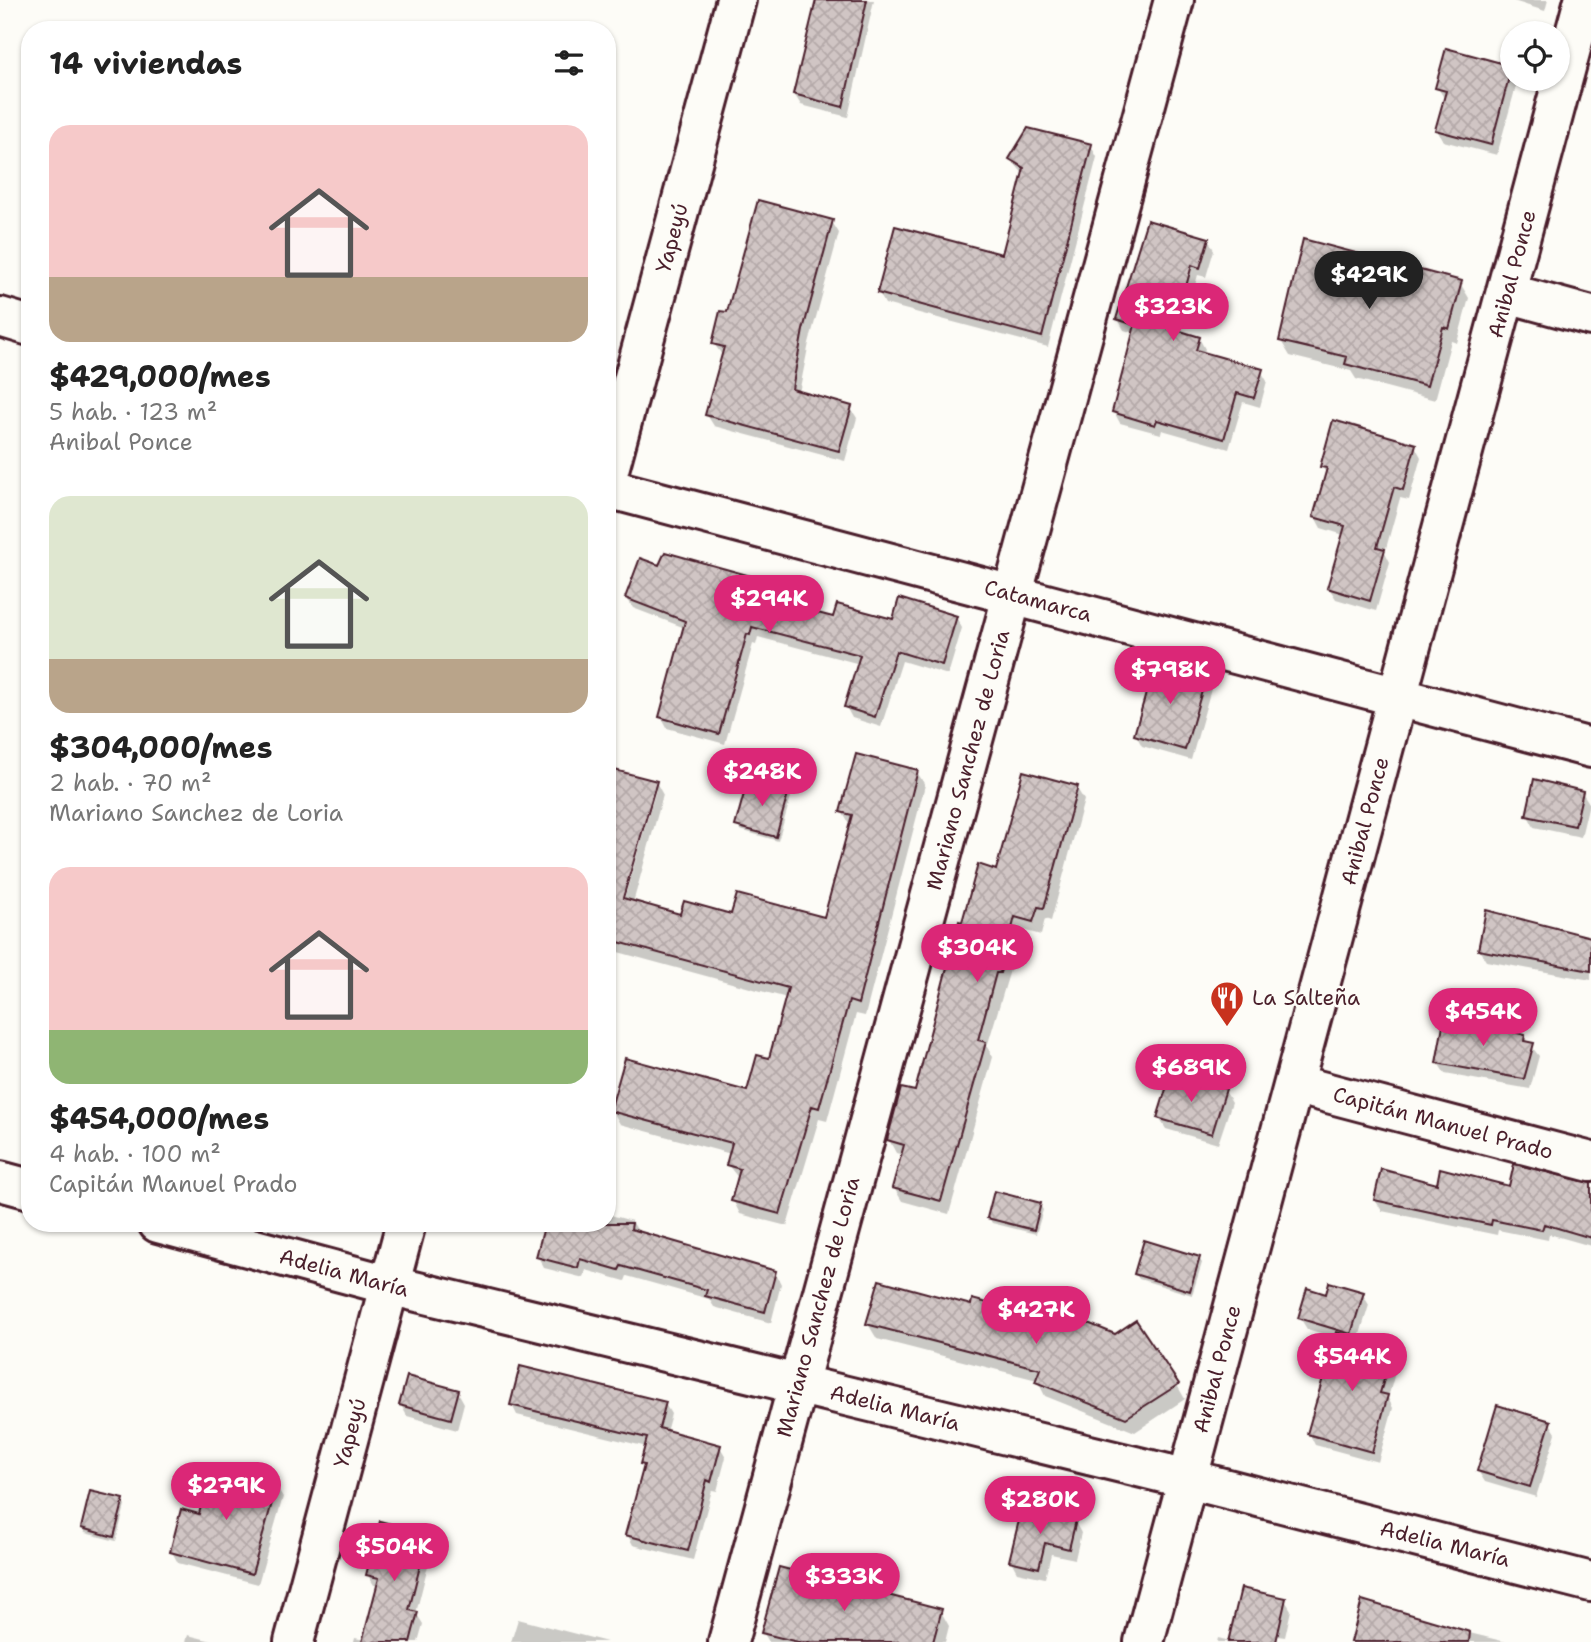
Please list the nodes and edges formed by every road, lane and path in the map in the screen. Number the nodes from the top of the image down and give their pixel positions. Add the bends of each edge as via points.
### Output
1 (736, 0) edge
2 (1174, 0) edge
3 (1584, 0) edge
4 (1507, 293) junction
5 (1591, 316) edge
6 (0, 317) edge
7 (21, 323) edge
8 (616, 444) edge
9 (616, 490) edge
10 (1014, 595) junction
11 (1398, 696) junction
12 (1591, 748) edge
13 (1294, 1084) junction
14 (1591, 1162) edge
15 (0, 1181) edge
16 (21, 1187) edge
17 (192, 1232) edge
18 (404, 1232) edge
19 (389, 1285) junction
20 (797, 1384) junction
21 (1188, 1479) junction
22 (1591, 1582) edge
23 (294, 1642) edge
24 (728, 1642) edge
25 (1144, 1642) edge

1 - 8 street, Yapeyú
2 - 10 street, Mariano Sanchez de Loria
3 - 4 street, Anibal Ponce
4 - 5 street
4 - 11 street, Anibal Ponce
6 - 7 street
9 - 10 street, Catamarca
10 - 11 street, Catamarca
10 - 20 street, Mariano Sanchez de Loria
11 - 12 street, Catamarca
11 - 13 street, Anibal Ponce
13 - 14 street, Capitán Manuel Prado
13 - 21 street, Anibal Ponce
15 - 16 street
17 - 19 street, Adelia María
18 - 19 street, Yapeyú
19 - 20 street, Adelia María
19 - 23 street, Yapeyú
20 - 21 street, Adelia María
20 - 24 street, Mariano Sanchez de Loria
21 - 22 street, Adelia María
21 - 25 street, Anibal Ponce

